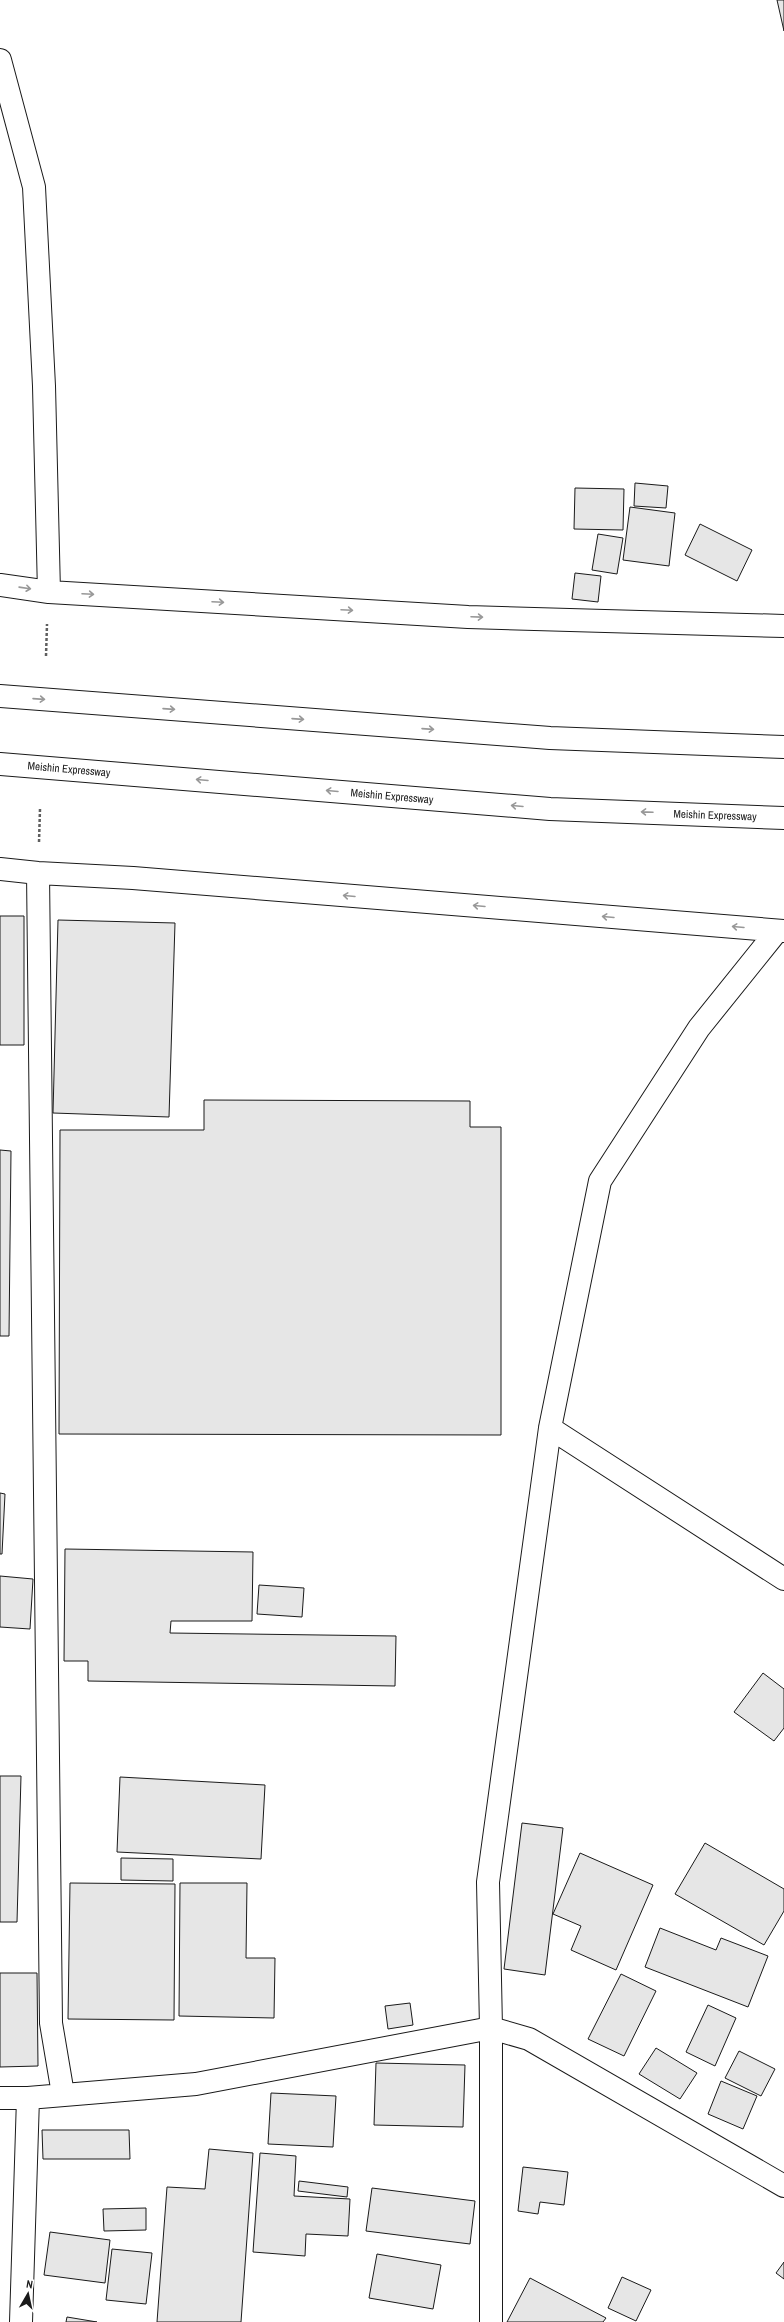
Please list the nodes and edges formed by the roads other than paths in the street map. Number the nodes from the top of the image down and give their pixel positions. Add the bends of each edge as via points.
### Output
1 (0, 60) edge
2 (0, 585) edge
3 (49, 592) junction
4 (784, 626) edge
5 (0, 696) edge
6 (784, 747) edge
7 (0, 764) edge
8 (784, 818) edge
9 (0, 869) edge
10 (38, 873) junction
11 (780, 931) edge
12 (550, 1428) junction
13 (784, 1579) edge
14 (491, 2028) junction
15 (63, 2094) junction
16 (0, 2098) edge
17 (28, 2098) junction
18 (784, 2186) edge
19 (21, 2322) edge
20 (491, 2322) edge

1 - 3 main road via 34,187 44,386
2 -> 3 main road
3 -> 4 main road via 468,617
5 -> 6 main road via 550,738
8 -> 7 main road, Meishin Expressway via 550,808
9 - 10 main road
11 -> 10 main road via 133,878
10 - 15 main road via 50,2023
11 - 12 main road via 699,1028 600,1181
12 - 13 main road
12 - 14 main road via 488,1882
14 - 15 main road via 196,2084
14 - 18 main road via 529,2040
14 - 20 main road
15 - 17 main road
16 - 17 main road
17 - 19 main road

